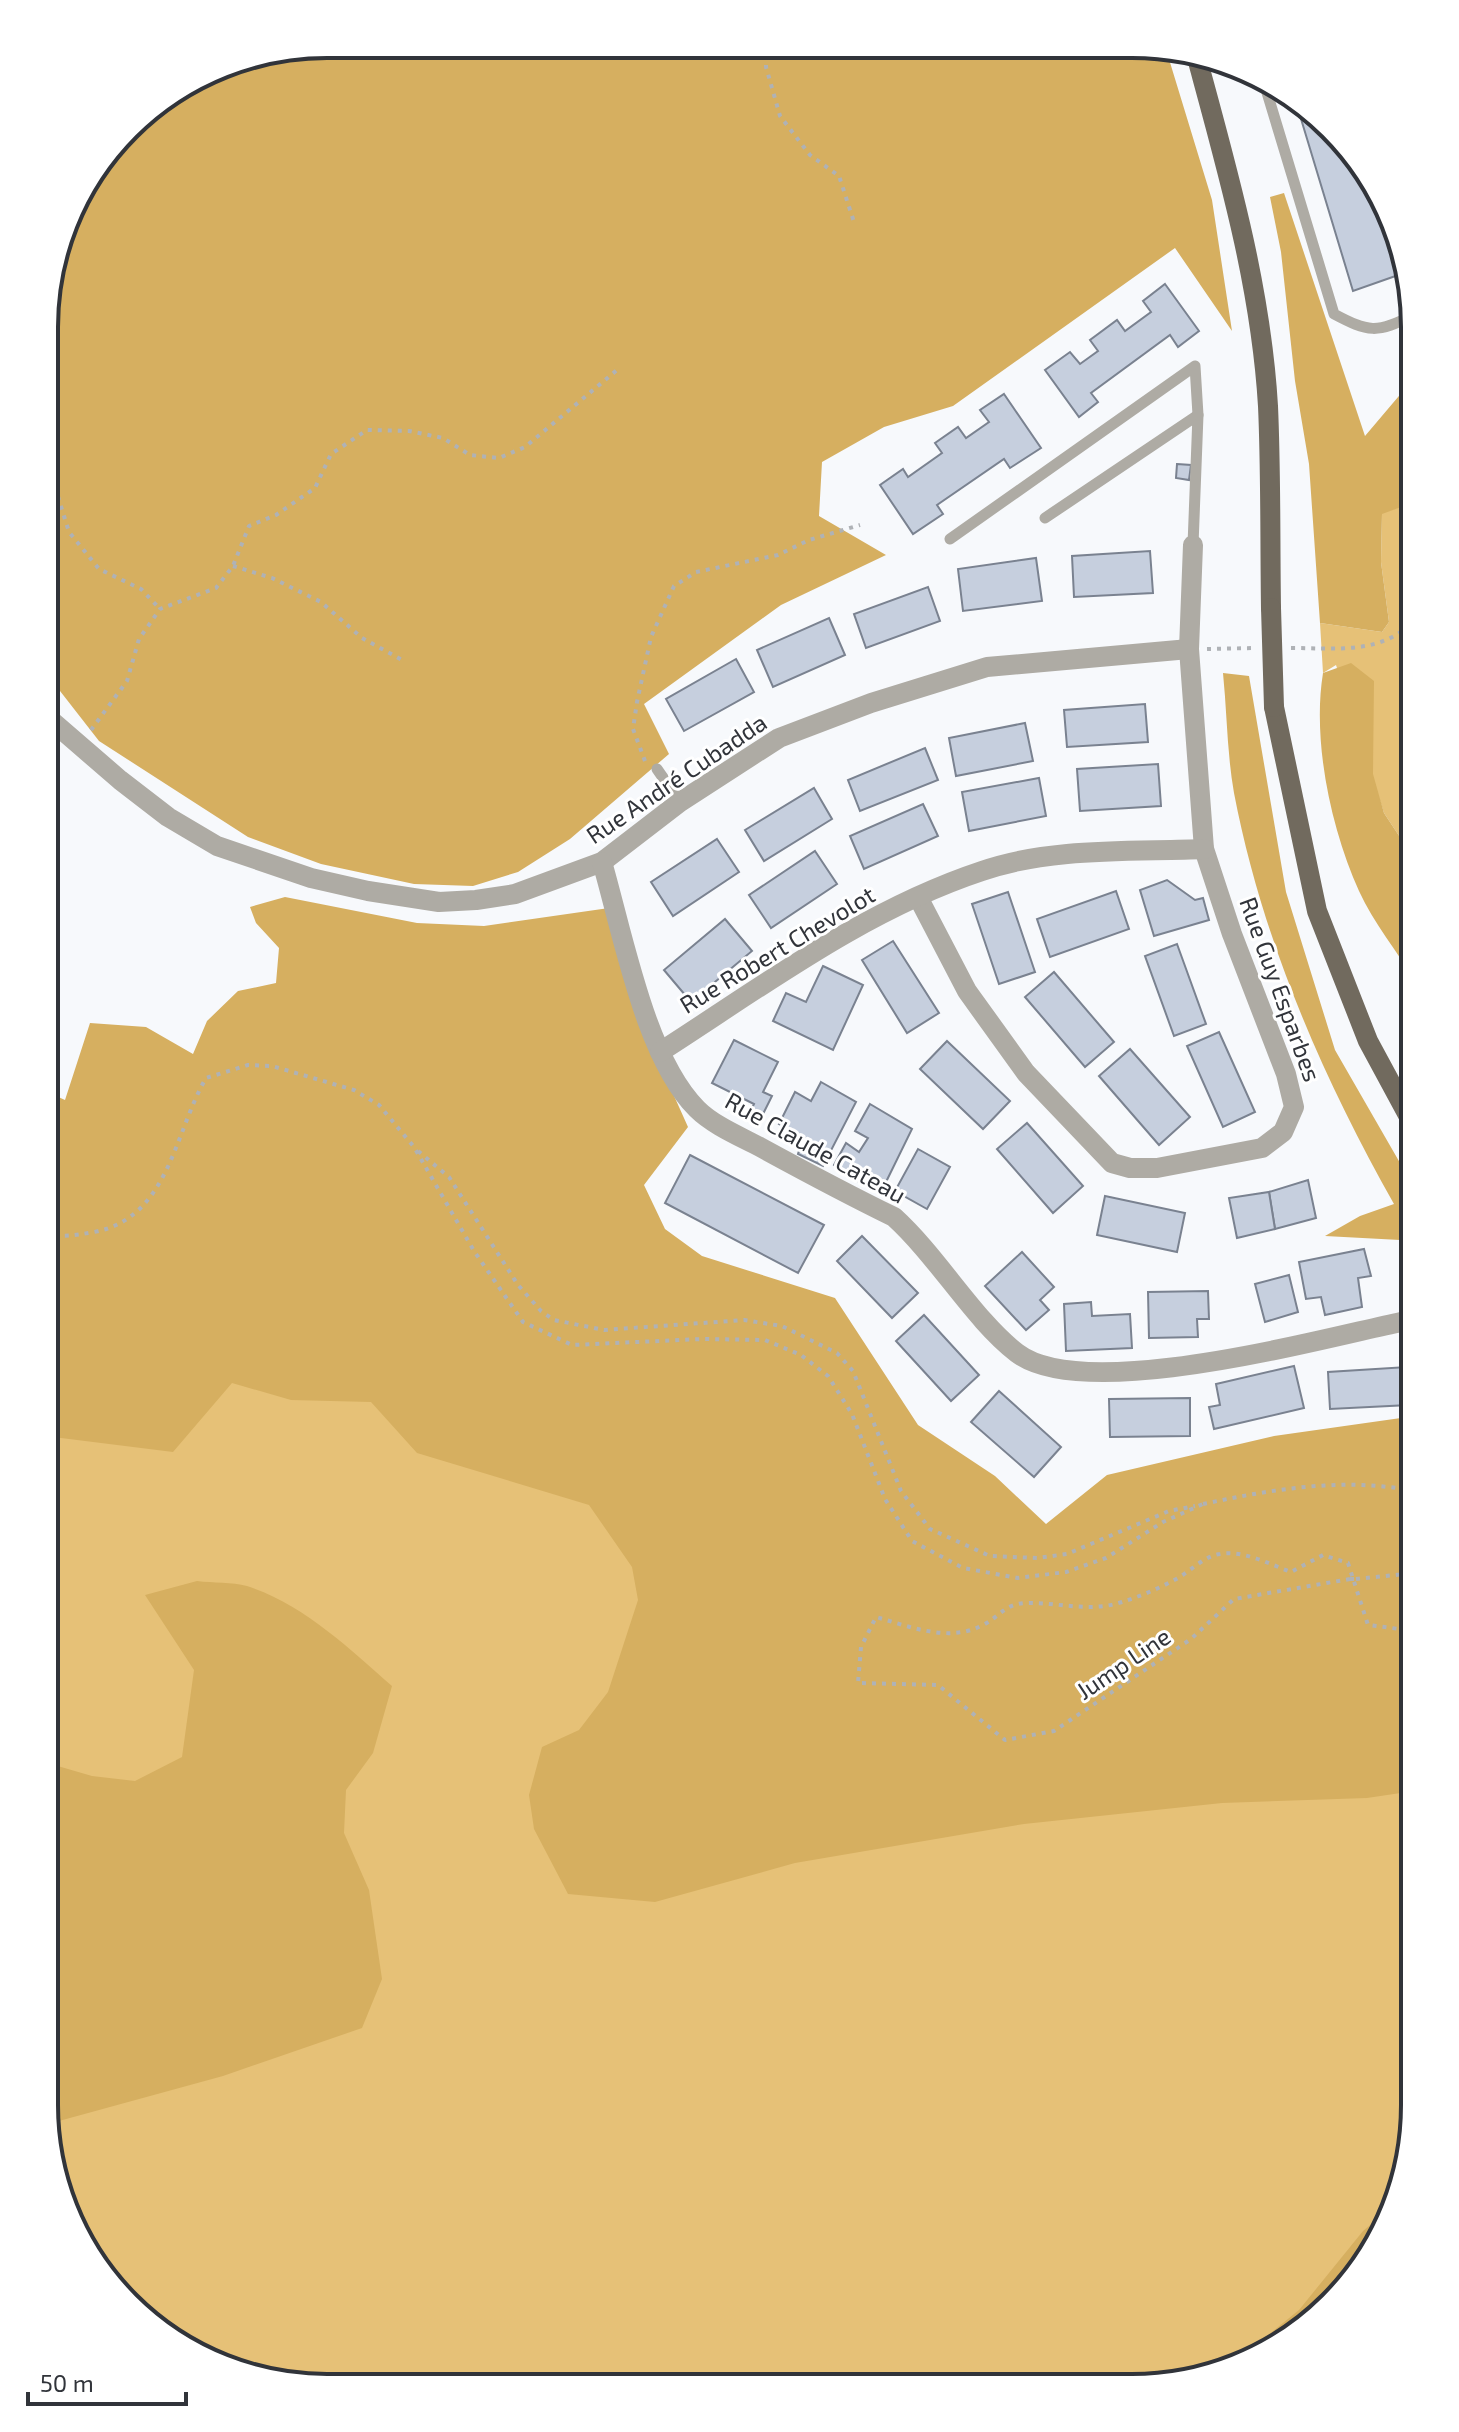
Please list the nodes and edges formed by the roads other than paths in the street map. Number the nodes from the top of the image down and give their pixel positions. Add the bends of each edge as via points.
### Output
1 (1199, 66) edge
2 (1268, 94) edge
3 (1401, 322) edge
4 (1198, 415) junction
5 (1045, 518) dead end
6 (950, 539) dead end
7 (1193, 545) joint
8 (1189, 649) junction
9 (58, 726) edge
10 (657, 769) road end
11 (680, 802) junction
12 (1204, 849) junction
13 (602, 862) junction
14 (918, 897) junction
15 (660, 1052) junction
16 (1401, 1101) edge
17 (1401, 1322) dead end

1 - 16 main road, bridge via 1237,207 1268,404 1274,707 1317,911 1368,1041
2 - 3 lane via 1334,314 1363,329
4 - 5 lane
4 - 6 lane via 1195,366
4 - 7 lane
7 - 8 street, Rue Guy Esparbes
8 - 11 street, Rue André Cubadda via 987,667 779,738
8 - 12 street, Rue Guy Esparbes
9 - 13 street, Rue André Cubadda via 168,817 217,846 299,875 439,902 515,894
10 - 11 lane
11 - 13 street, Rue André Cubadda
12 - 14 street, Rue Robert Chevolot via 1054,856 983,870
12 - 14 street, Rue Guy Esparbes via 1294,1107 1283,1132 1262,1148 1157,1168 1112,1163 1026,1073 967,991
13 - 15 street, Rue Claude Cateau
14 - 15 street, Rue Robert Chevolot via 848,931
15 - 17 street, Rue Claude Cateau via 700,1112 894,1217 1000,1337 1038,1364 1062,1371 1197,1365

